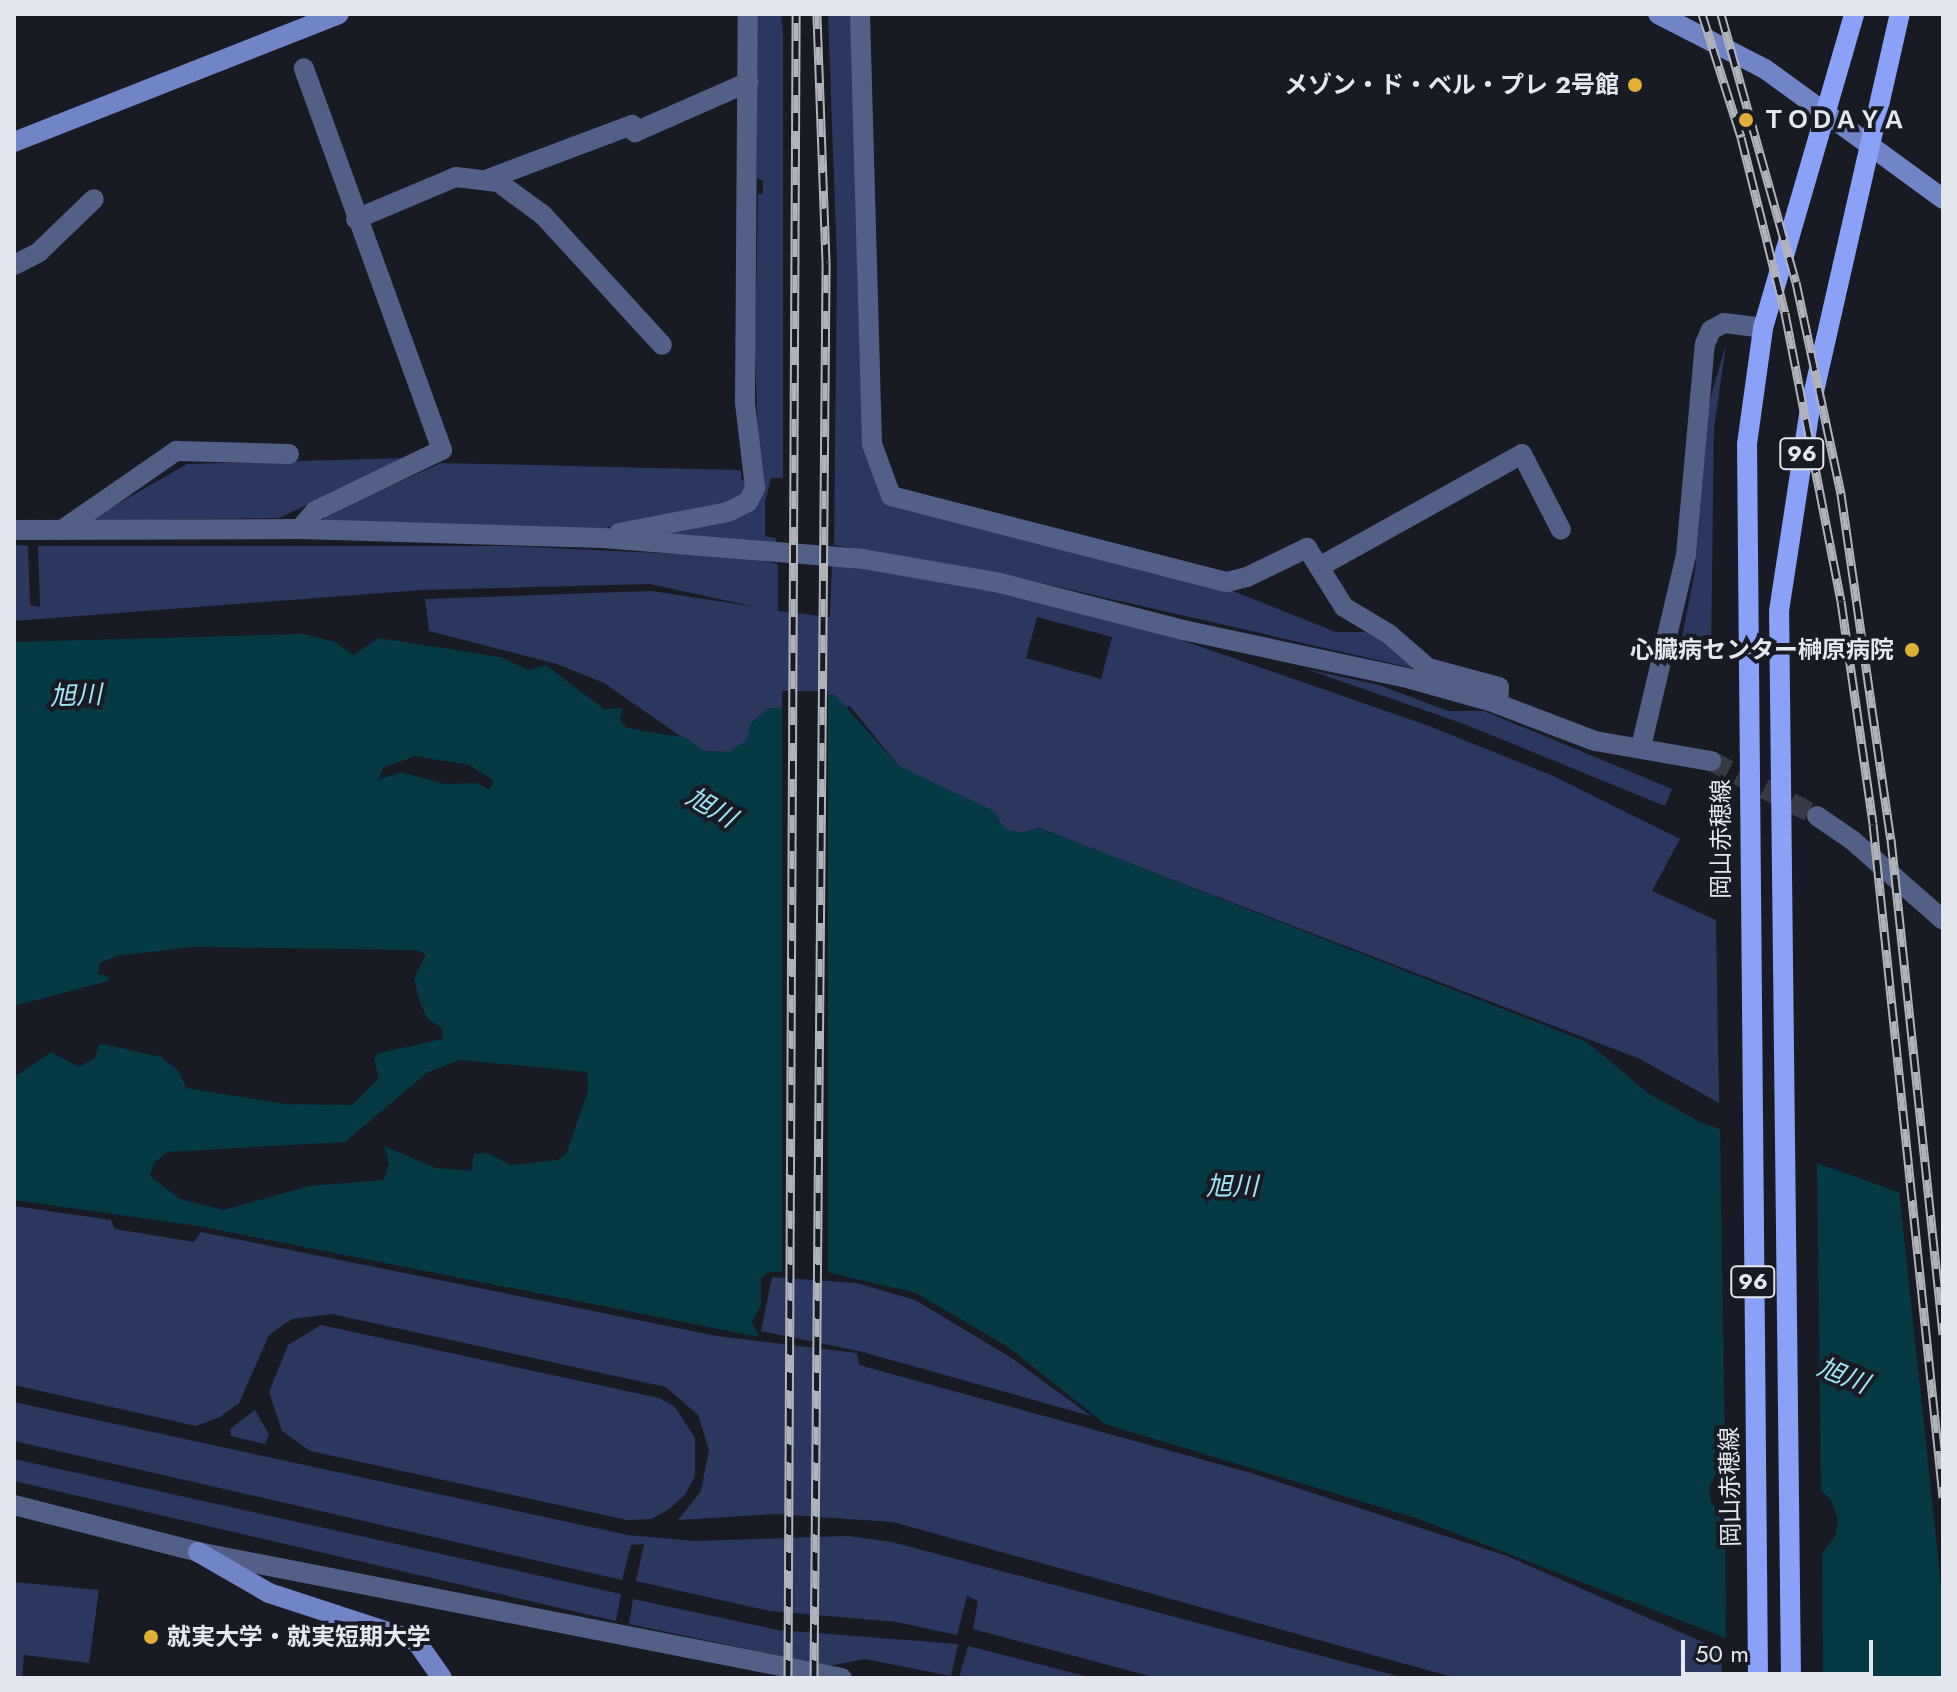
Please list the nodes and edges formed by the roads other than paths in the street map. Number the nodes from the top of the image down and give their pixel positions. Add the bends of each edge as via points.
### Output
1 (339, 14) edge
2 (748, 14) edge
3 (860, 14) edge
4 (1658, 14) edge
5 (1854, 14) edge
6 (1900, 14) edge
7 (304, 68) dead end
8 (749, 82) junction
9 (1823, 115) junction
10 (14, 142) edge
11 (1870, 150) junction
12 (488, 179) junction
13 (94, 199) dead end
14 (1943, 199) edge
15 (356, 219) junction
16 (14, 265) edge
17 (1763, 328) junction
18 (662, 345) dead end
19 (289, 454) dead end
20 (300, 529) junction
21 (14, 530) edge
22 (62, 530) junction
23 (1561, 530) dead end
24 (603, 538) junction
25 (1319, 567) junction
26 (1498, 704) junction
27 (1641, 747) junction
28 (1711, 761) tunnel mouth
29 (1817, 816) tunnel mouth
30 (1943, 920) edge
31 (14, 1505) edge
32 (56, 1514) junction
33 (14, 1519) edge
34 (198, 1552) junction
35 (442, 1678) edge
36 (842, 1678) edge
37 (1758, 1678) edge
38 (1791, 1678) edge

1 - 10 street
2 - 8 street
3 - 25 street via 872,444 891,496 902,503 1096,545 1210,579 1247,577 1307,548
4 - 9 street via 1765,69
5 - 9 main road, 岡山赤穂線 / 96
6 - 11 main road, 96
7 - 15 street
8 - 12 street via 635,132 632,125
8 - 24 street via 745,403 753,496 728,512
9 - 11 street
9 - 17 main road, 岡山赤穂線 / 96
11 - 14 street
11 - 38 main road, 96 via 1810,409 1779,611
12 - 15 street via 456,177
12 - 18 street via 543,215
13 - 16 street via 39,252
15 - 20 street via 442,450 315,511
17 - 27 street via 1724,323 1711,330 1705,344 1686,555
17 - 37 main road, 岡山赤穂線 / 96 via 1744,492
19 - 22 street via 176,451
20 - 22 street
20 - 24 street
21 - 22 street
23 - 25 street via 1522,454
24 - 26 street via 863,559 1000,583
25 - 26 street via 1344,607 1389,634 1428,668 1499,687
26 - 27 street via 1595,741
27 - 28 street
29 - 30 street
31 - 32 street
32 - 33 street
32 - 34 street
34 - 35 street via 269,1593 416,1641
34 - 36 street

